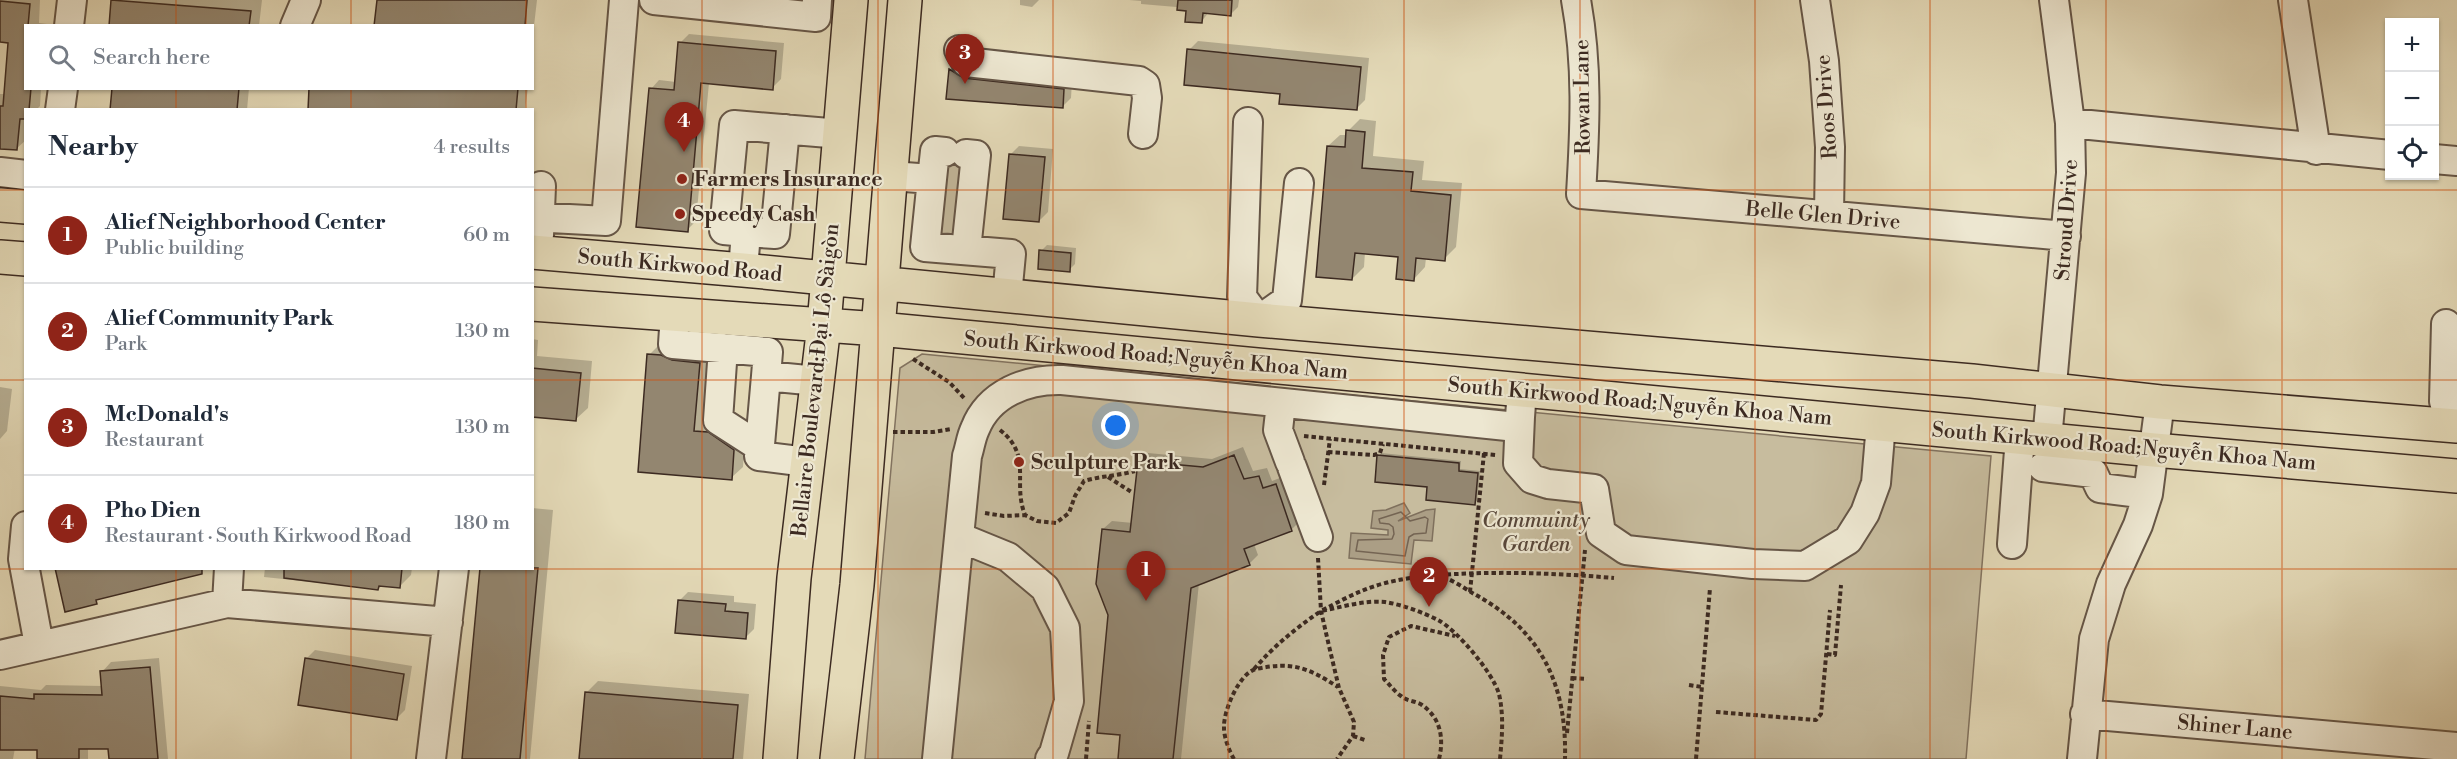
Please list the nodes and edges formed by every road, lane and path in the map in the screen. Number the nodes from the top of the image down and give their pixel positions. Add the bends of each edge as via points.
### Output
1 (72, 0) edge
2 (306, 0) edge
3 (624, 0) edge
4 (654, 0) edge
5 (817, 0) edge
6 (851, 0) edge
7 (905, 0) edge
8 (1576, 0) edge
9 (1815, 0) edge
10 (2054, 0) edge
11 (2293, 0) edge
12 (69, 24) edge
13 (296, 24) edge
14 (959, 50) dead end
15 (63, 90) edge
16 (60, 108) edge
17 (1248, 122) dead end
18 (2070, 123) junction
19 (785, 129) junction
20 (841, 134) junction
21 (1143, 134) dead end
22 (2316, 150) junction
23 (2385, 155) edge
24 (2439, 159) edge
25 (2457, 161) edge
26 (0, 172) edge
27 (24, 175) edge
28 (891, 176) junction
29 (1299, 183) dead end
30 (542, 186) dead end
31 (1581, 194) joint
32 (0, 205) edge
33 (24, 207) edge
34 (1829, 215) junction
35 (536, 217) edge
36 (746, 232) junction
37 (2066, 236) junction
38 (535, 252) edge
39 (0, 257) edge
40 (24, 259) edge
41 (534, 269) edge
42 (742, 270) junction
43 (828, 279) junction
44 (883, 284) junction
45 (1007, 296) junction
46 (534, 302) edge
47 (1259, 320) junction
48 (2446, 324) dead end
49 (824, 325) junction
50 (879, 329) junction
51 (742, 340) junction
52 (1528, 343) junction
53 (905, 354) dead end
54 (1255, 365) junction
55 (766, 376) junction
56 (817, 381) junction
57 (2052, 391) junction
58 (2160, 402) junction
59 (1281, 403) junction
60 (1521, 403) junction
61 (965, 409) dead end
62 (957, 423) dead end
63 (993, 424) dead end
64 (1881, 424) junction
65 (2453, 426) edge
66 (889, 432) dead end
67 (1279, 434) junction
68 (1330, 439) junction
69 (1383, 444) junction
70 (760, 447) junction
71 (2154, 450) junction
72 (1328, 452) junction
73 (2053, 452) junction
74 (1484, 453) junction
75 (1518, 457) junction
76 (807, 462) junction
77 (1135, 471) dead end
78 (2451, 475) edge
79 (1108, 477) junction
80 (1132, 493) dead end
81 (1323, 494) dead end
82 (2148, 494) junction
83 (978, 507) dead end
84 (1025, 515) junction
85 (959, 537) junction
86 (1318, 537) joint
87 (1585, 542) dead end
88 (2012, 544) dead end
89 (24, 548) edge
90 (24, 564) edge
91 (25, 570) edge
92 (229, 570) edge
93 (454, 570) edge
94 (1473, 573) junction
95 (1582, 575) junction
96 (1438, 576) junction
97 (1614, 578) dead end
98 (1841, 585) dead end
99 (1710, 588) dead end
100 (1470, 592) junction
101 (227, 603) junction
102 (1830, 610) dead end
103 (1321, 611) junction
104 (448, 622) junction
105 (1456, 636) junction
106 (39, 645) junction
107 (1827, 654) junction
108 (0, 656) edge
109 (1253, 669) junction
110 (1572, 678) junction
111 (1587, 679) dead end
112 (1689, 685) dead end
113 (1702, 687) junction
114 (1339, 688) junction
115 (1716, 712) dead end
116 (2085, 714) junction
117 (1353, 736) junction
118 (1365, 740) dead end
119 (1566, 743) junction
120 (2457, 747) edge
121 (431, 759) edge
122 (780, 759) edge
123 (837, 759) edge
124 (937, 759) edge
125 (1050, 759) edge
126 (1234, 759) edge
127 (1337, 759) edge
128 (1439, 759) edge
129 (1500, 759) edge
130 (1565, 759) edge
131 (1696, 759) edge
132 (2082, 759) edge

1 - 12 street
2 - 13 street
3 - 35 street via 606,221
4 - 5 street via 816,17
6 - 20 main road, Bellaire Boulevard;Đại Lộ Sàigòn
7 - 28 main road
8 - 31 street, Rowan Lane via 1585,76
9 - 34 street, Roos Drive via 1830,147
10 - 18 street, Stroud Drive
11 - 22 street
14 - 21 street via 966,62 1139,81 1145,85 1147,98
15 - 16 street
17 - 47 street via 1242,297
18 - 22 street
18 - 37 street, Stroud Drive via 2072,173
19 - 20 street
19 - 36 street via 776,234
19 - 36 street via 734,125 724,230
20 - 43 main road, Bellaire Boulevard;Đại Lộ Sàigòn
22 - 23 street
24 - 25 street
26 - 27 street
28 - 44 main road
28 - 45 street via 951,200 1011,254
29 - 47 street via 1287,300
30 - 35 street
31 - 34 street, Belle Glen Drive
32 - 33 main road
34 - 37 street, Belle Glen Drive
35 - 38 street
36 - 42 street
37 - 57 street, Stroud Drive
38 - 41 main road
38 - 42 main road, South Kirkwood Road
39 - 40 main road
42 - 43 main road, South Kirkwood Road
43 - 44 main road, South Kirkwood Road;Nguyễn Khoa Nam
43 - 49 main road, Bellaire Boulevard;Đại Lộ Sàigòn
44 - 45 main road, South Kirkwood Road;Nguyễn Khoa Nam
44 - 50 main road
45 - 47 main road, South Kirkwood Road;Nguyễn Khoa Nam
46 - 51 main road via 675,314
47 - 52 main road, South Kirkwood Road;Nguyễn Khoa Nam
47 - 54 main road
48 - 65 street via 2444,401
49 - 50 main road, South Kirkwood Road;Nguyễn Khoa Nam
49 - 51 main road
49 - 56 main road, Bellaire Boulevard;Đại Lộ Sàigòn
50 - 54 main road, South Kirkwood Road;Nguyễn Khoa Nam
50 - 123 main road
51 - 55 street via 768,352
51 - 70 street via 718,420
52 - 57 main road, South Kirkwood Road;Nguyễn Khoa Nam
52 - 60 main road
53 - 61 path via 949,382 967,400
54 - 60 main road, South Kirkwood Road;Nguyễn Khoa Nam
55 - 56 street
55 - 70 street
56 - 76 main road, Bellaire Boulevard;Đại Lộ Sàigòn
57 - 58 main road, South Kirkwood Road;Nguyễn Khoa Nam
57 - 73 street, Stroud Drive
58 - 65 main road, South Kirkwood Road;Nguyễn Khoa Nam
58 - 71 street
59 - 60 street via 1507,426 1515,424
59 - 67 street
59 - 85 street via 1062,380 1036,381 1009,389 986,410 975,427 967,456
60 - 64 main road, South Kirkwood Road;Nguyễn Khoa Nam
60 - 75 street
62 - 66 path via 951,429 933,432
63 - 84 path via 1013,440 1018,453 1019,502
64 - 73 main road, South Kirkwood Road;Nguyễn Khoa Nam
64 - 75 street via 1876,483 1865,513 1848,540 1805,566 1626,550 1601,532 1594,489 1532,479 1518,463
65 - 78 main road
67 - 68 path
67 - 86 street
68 - 69 path
68 - 72 path
69 - 72 path via 1380,453 1374,455
69 - 74 path
70 - 76 street via 759,456
71 - 73 main road, South Kirkwood Road;Nguyễn Khoa Nam
71 - 78 main road, South Kirkwood Road;Nguyễn Khoa Nam
71 - 82 street
72 - 81 path
73 - 82 street via 2093,473 2100,488
73 - 88 street, Stroud Drive
74 - 75 path
74 - 94 path
76 - 122 main road, Bellaire Boulevard;Đại Lộ Sàigòn
77 - 79 path
79 - 80 path
79 - 84 path via 1084,482 1069,513 1056,523
82 - 116 street via 2094,639
83 - 84 path via 983,513
85 - 124 street
85 - 125 street via 1008,557 1045,588 1065,628 1069,701
86 - 103 path
87 - 95 path
89 - 90 street
91 - 106 street
92 - 101 street
93 - 104 street
94 - 95 path
94 - 96 path
94 - 100 path
95 - 97 path
95 - 110 path
96 - 100 path
96 - 103 path via 1389,581 1361,589
98 - 107 path via 1835,655
99 - 113 path
100 - 119 path via 1507,614 1536,644 1555,683
101 - 104 street
101 - 106 street
102 - 107 path
103 - 105 path via 1385,602 1440,621
103 - 109 path via 1296,628
103 - 114 path
104 - 121 street
105 - 128 path via 1411,626 1389,637 1383,655 1384,679 1402,698 1421,704 1440,728 1443,744
105 - 129 path via 1485,665 1498,693 1503,726
106 - 108 street
107 - 115 path via 1821,714 1816,720
109 - 114 path via 1284,665 1310,669
109 - 126 path via 1240,682 1228,705 1224,728
110 - 111 path
110 - 119 path
112 - 113 path
113 - 131 path
114 - 117 path via 1354,722
116 - 120 street, Shiner Lane
116 - 132 street
117 - 118 path
117 - 127 path
119 - 130 path

